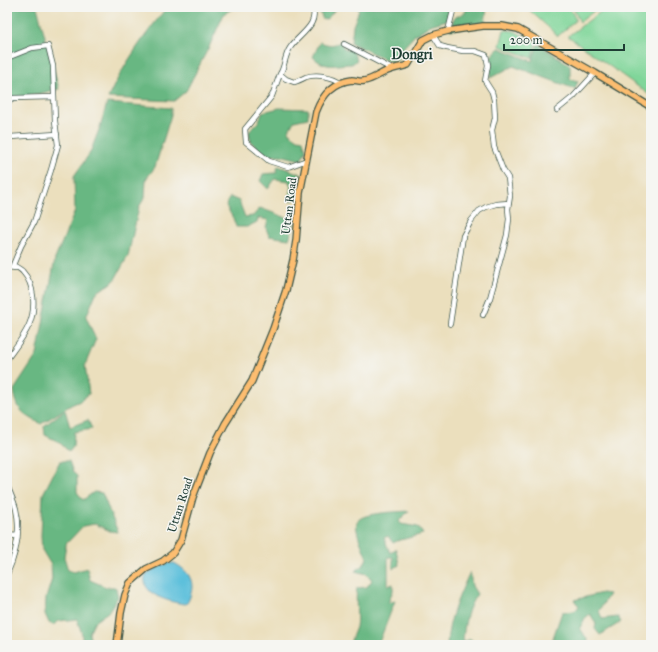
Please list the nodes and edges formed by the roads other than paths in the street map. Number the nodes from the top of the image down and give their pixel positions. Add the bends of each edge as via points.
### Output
1 (312, 7) edge
2 (454, 7) edge
3 (448, 31) junction
4 (433, 35) junction
5 (344, 44) dead end
6 (7, 58) edge
7 (392, 69) junction
8 (595, 73) junction
9 (280, 74) junction
10 (341, 83) junction
11 (54, 96) junction
12 (7, 106) edge
13 (651, 108) edge
14 (557, 110) dead end
15 (57, 134) junction
16 (7, 135) edge
17 (307, 160) junction
18 (509, 203) junction
19 (7, 267) edge
20 (19, 269) junction
21 (483, 315) dead end
22 (450, 324) dead end
23 (7, 359) edge
24 (7, 485) edge
25 (7, 535) edge
26 (17, 536) junction
27 (7, 574) edge
28 (7, 612) edge
29 (7, 633) edge
30 (117, 645) edge

1 - 9 street via 313,21 290,47
2 - 3 street
3 - 4 main road
3 - 8 main road via 482,26 518,29
4 - 7 main road via 423,40 408,65
4 - 18 street via 440,46 486,55 488,65 485,81 494,100 494,147 508,178
5 - 7 street
6 - 11 street via 32,48 48,46 54,66
7 - 10 main road via 362,82 352,80
8 - 13 main road
8 - 14 street
9 - 10 street via 294,82 315,76 334,78
9 - 17 street via 272,96 245,129 246,142 269,161 288,167
10 - 17 main road, Uttan Road via 331,88 319,104
11 - 12 street via 13,98
11 - 15 street
15 - 16 street via 10,137
15 - 20 street via 57,153 34,222 13,265
17 - 30 main road, Uttan Road via 300,193 296,241 286,290 257,370 210,453 181,540 173,553 146,569 130,584 125,594
18 - 21 street via 507,235
18 - 22 street via 496,204 479,211 463,236
19 - 20 street
20 - 23 street via 31,286 34,298 32,313 30,325
24 - 26 street via 16,509
25 - 26 street
26 - 27 street
28 - 29 street

